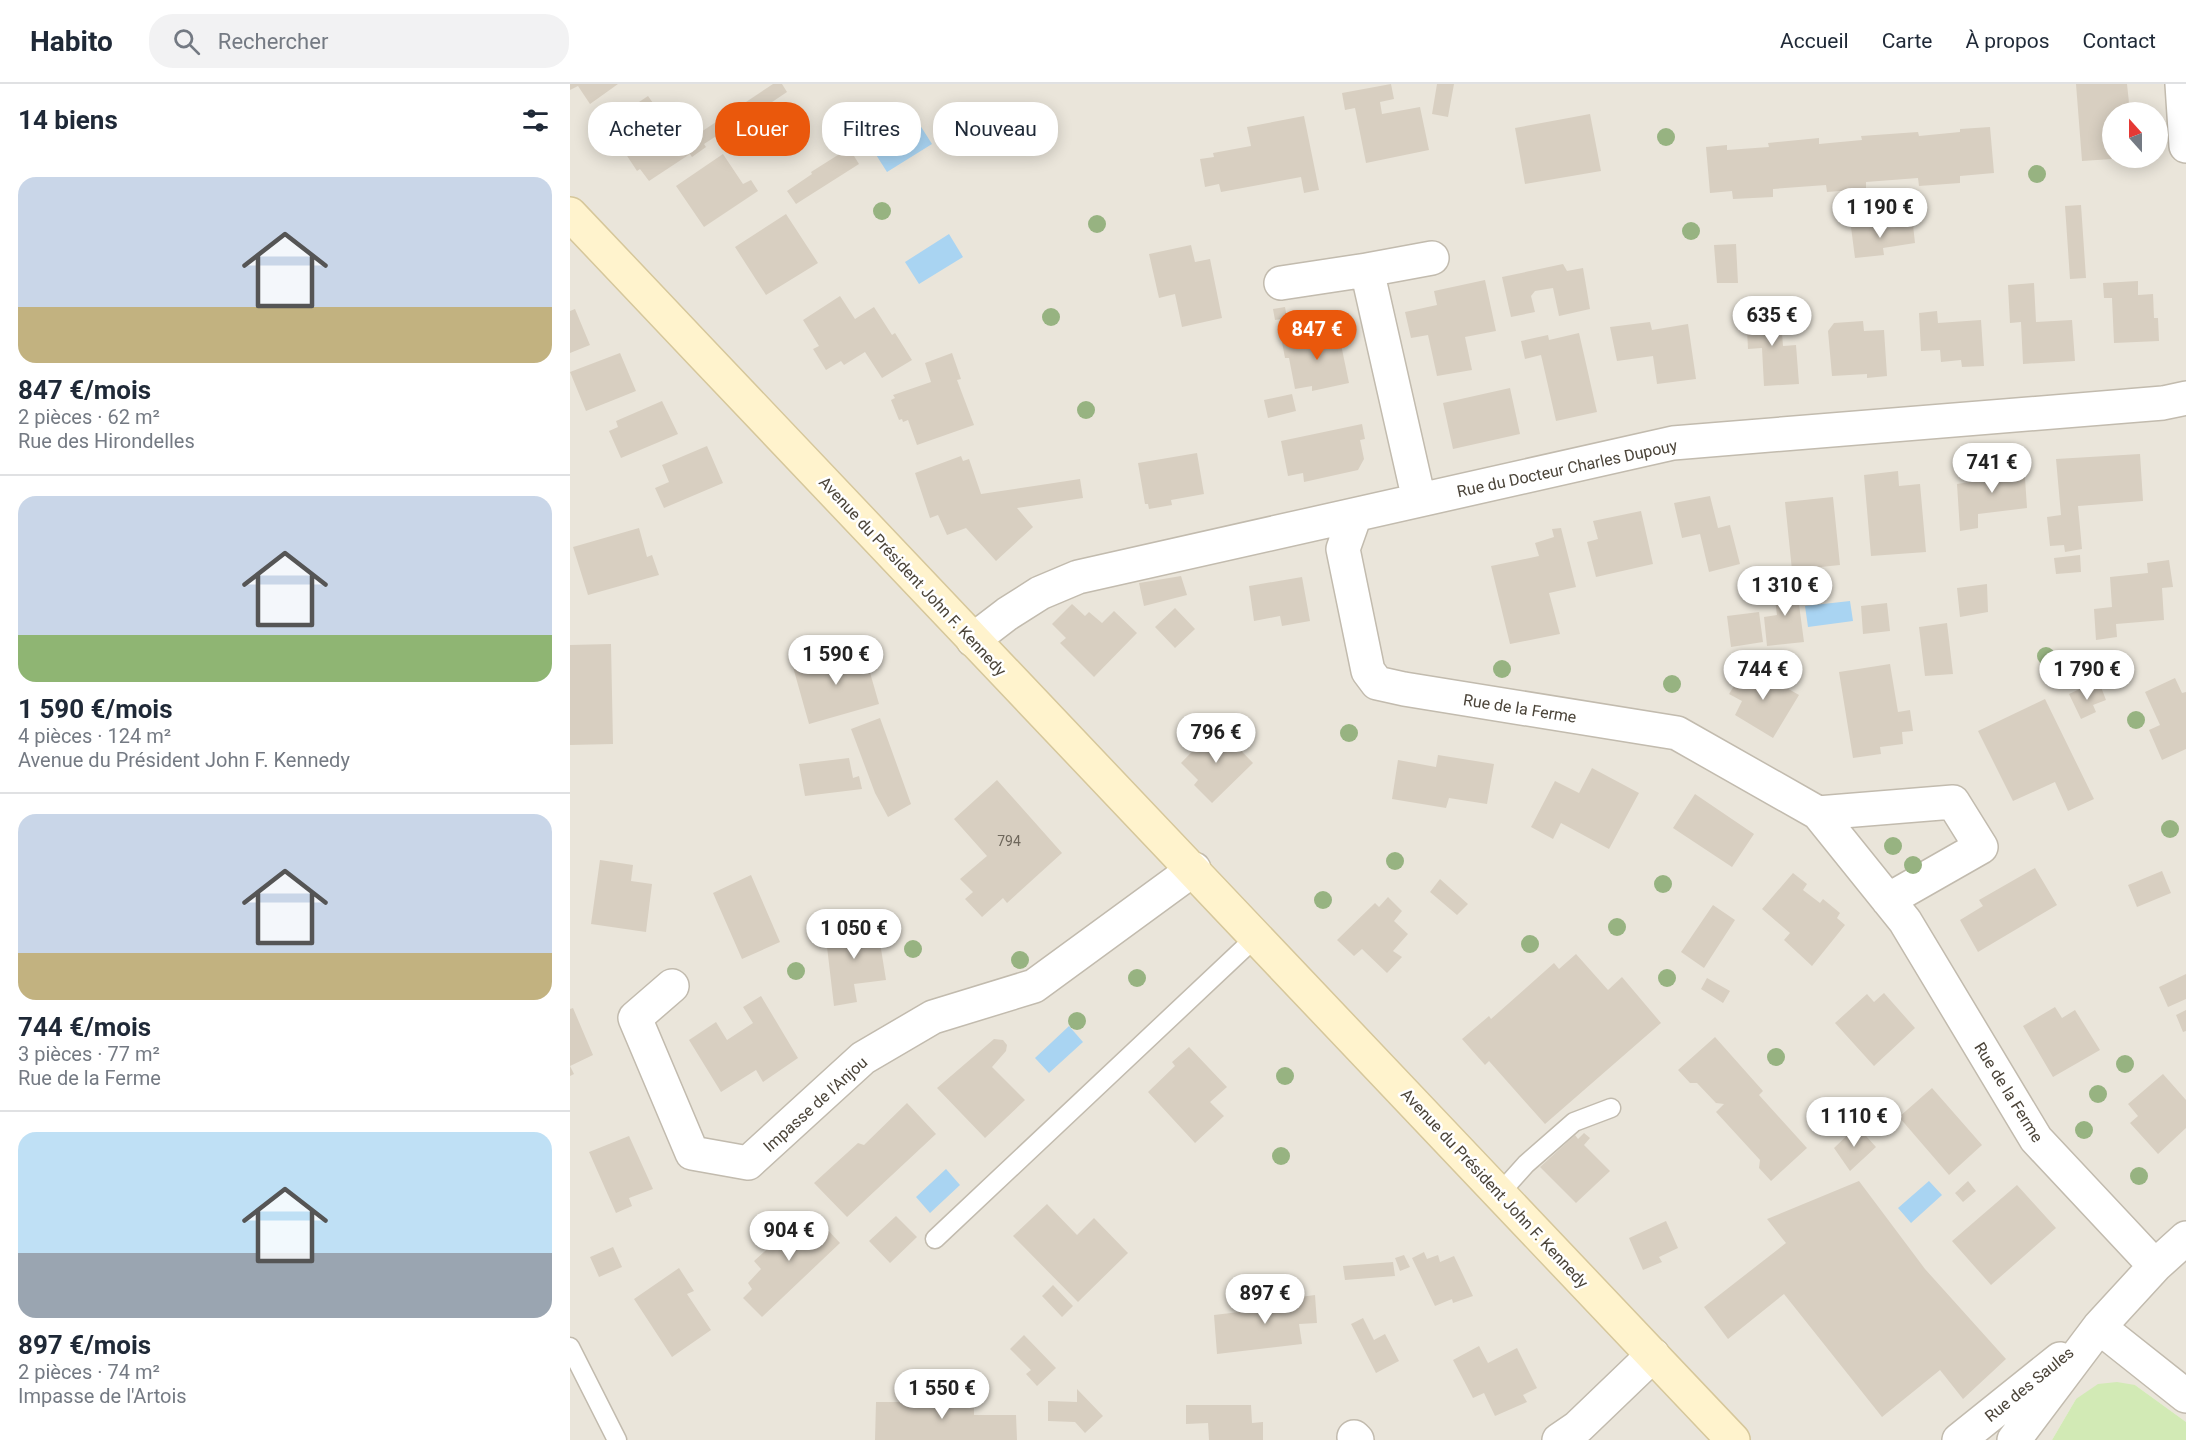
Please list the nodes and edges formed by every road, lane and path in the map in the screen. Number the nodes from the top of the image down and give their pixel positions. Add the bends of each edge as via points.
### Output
1 (2182, 84) edge
2 (2186, 146) edge
3 (570, 214) edge
4 (1432, 258) dead end
5 (1367, 270) junction
6 (1281, 284) dead end
7 (2186, 398) edge
8 (1419, 500) junction
9 (1355, 515) junction
10 (974, 640) junction
11 (1818, 813) junction
12 (1194, 869) junction
13 (1888, 900) junction
14 (1257, 936) junction
15 (672, 986) dead end
16 (1611, 1108) dead end
17 (1500, 1193) junction
18 (2186, 1238) edge
19 (935, 1239) dead end
20 (2155, 1266) junction
21 (2099, 1327) junction
22 (570, 1347) edge
23 (1653, 1355) junction
24 (2186, 1395) edge
25 (617, 1440) edge
26 (1560, 1440) edge
27 (1733, 1440) edge
28 (1959, 1440) edge
29 (2014, 1440) edge

1 - 2 street
3 - 10 main road, Avenue du Président John F. Kennedy
4 - 5 street
5 - 6 street
5 - 8 street
7 - 8 street, Rue du Docteur Charles Dupouy via 1672,443
8 - 9 street, Rue du Docteur Charles Dupouy
9 - 10 street, Rue du Docteur Charles Dupouy via 1078,577 1040,593
9 - 11 street, Rue de la Ferme via 1343,549 1368,671 1377,683 1677,733
10 - 12 main road, Avenue du Président John F. Kennedy
11 - 13 street, Rue de la Ferme
11 - 13 street via 1953,802 1981,847
12 - 14 main road, Avenue du Président John F. Kennedy
12 - 15 street, Impasse de l'Anjou via 1034,986 933,1017 863,1058 748,1163 692,1153 635,1018
13 - 20 street, Rue de la Ferme via 1905,921 2036,1139
14 - 17 main road, Avenue du Président John F. Kennedy
14 - 19 lane
16 - 17 lane via 1574,1122
17 - 23 main road, Avenue du Président John F. Kennedy
18 - 20 street, Rue des Saules
20 - 21 street, Rue des Saules
21 - 24 street
21 - 28 street, Rue des Saules
21 - 29 street, Rue des Saules
22 - 25 lane
23 - 26 street
23 - 27 main road, Avenue du Président John F. Kennedy

